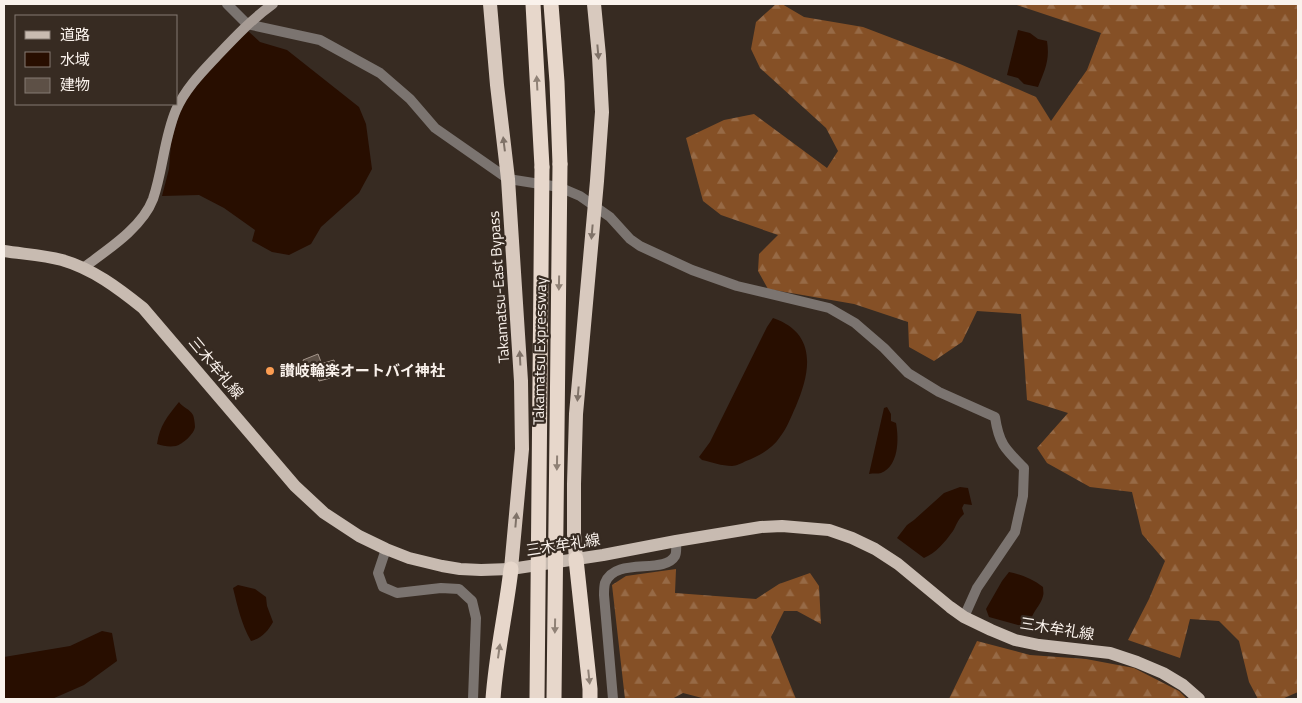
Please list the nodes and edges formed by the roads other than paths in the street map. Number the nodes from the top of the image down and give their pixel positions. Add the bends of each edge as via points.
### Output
1 (228, 4) edge
2 (273, 4) edge
3 (490, 4) edge
4 (533, 4) edge
5 (551, 4) edge
6 (594, 4) edge
7 (247, 24) junction
8 (508, 179) junction
9 (595, 207) junction
10 (4, 251) edge
11 (83, 268) junction
12 (676, 541) junction
13 (386, 549) junction
14 (576, 559) junction
15 (512, 569) junction
16 (964, 616) junction
17 (473, 699) edge
18 (493, 699) edge
19 (537, 699) edge
20 (554, 699) edge
21 (590, 699) edge
22 (613, 699) edge
23 (1199, 699) edge

1 - 7 street
2 - 7 main road
8 -> 3 highway, Takamatsu-East Bypass
19 -> 4 highway, Takamatsu Expressway, bridge via 542,167
5 -> 20 highway, Takamatsu Expressway, bridge via 560,164
6 -> 9 highway via 602,112
7 - 8 street via 320,40 380,73 410,99 435,128
7 - 11 main road via 193,82 176,109 152,200 141,220
8 - 9 street via 559,187
15 -> 8 highway, Takamatsu-East Bypass via 522,449 521,381
9 -> 14 highway via 576,414
9 - 16 street via 640,246 692,270 737,286 829,308 855,323 908,373 939,392 995,417 1006,450 1024,468 1024,496 1015,532 977,588
10 - 11 main road, 三木牟礼線 via 62,260
11 - 13 main road, 三木牟礼線 via 113,284 143,308 295,486 324,514
12 - 14 main road, 三木牟礼線
12 - 16 main road, 三木牟礼線 via 761,527 829,530 875,549
12 - 22 street via 675,557 667,563 618,570 605,584
13 - 15 main road, 三木牟礼線 via 442,566
13 - 17 street via 378,573 383,588 397,593 459,589 472,601 476,618
14 - 15 main road, 三木牟礼線
14 -> 21 highway
18 -> 15 highway
16 - 23 main road, 三木牟礼線 via 1015,640 1110,653 1137,662 1163,673

